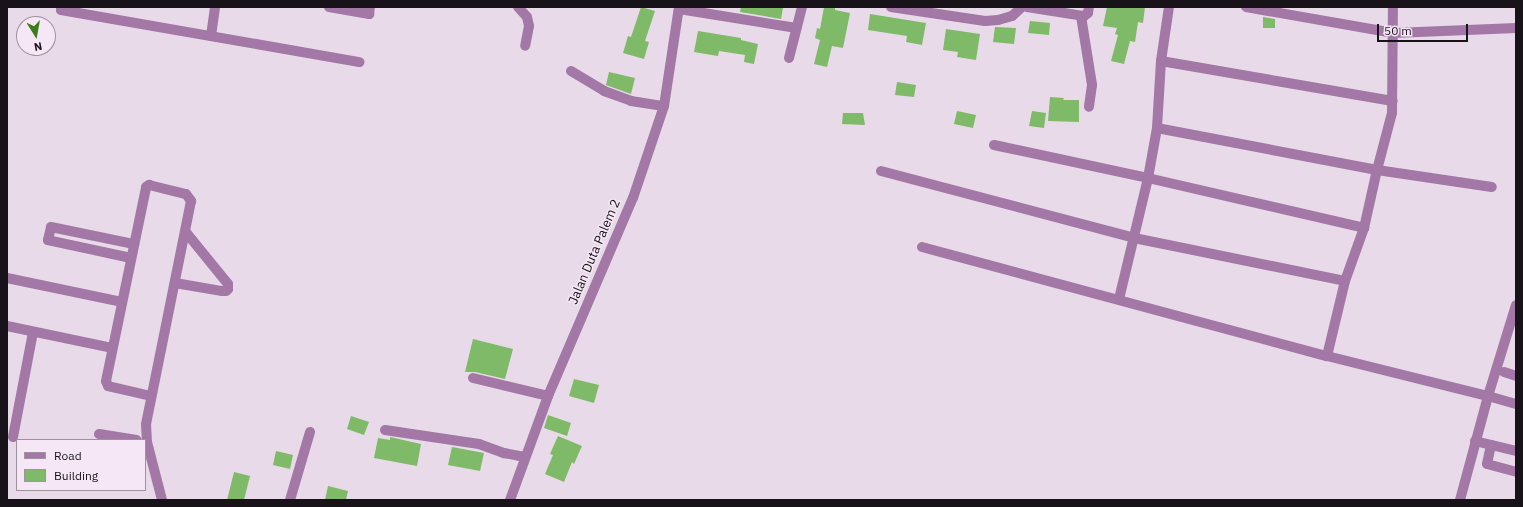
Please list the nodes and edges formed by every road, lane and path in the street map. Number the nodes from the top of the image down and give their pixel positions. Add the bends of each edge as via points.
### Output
1 (61, 7) edge
2 (215, 7) edge
3 (329, 7) edge
4 (370, 7) edge
5 (518, 7) edge
6 (802, 7) edge
7 (891, 7) edge
8 (1022, 7) edge
9 (1027, 7) edge
10 (1089, 7) edge
11 (1169, 7) edge
12 (1246, 7) edge
13 (1393, 7) edge
14 (679, 8) edge
15 (727, 15) edge
16 (1081, 16) junction
17 (796, 28) junction
18 (1516, 28) edge
19 (1394, 33) junction
20 (211, 36) junction
21 (525, 46) dead end
22 (789, 58) dead end
23 (1161, 61) junction
24 (359, 62) dead end
25 (571, 71) dead end
26 (1393, 101) junction
27 (664, 106) junction
28 (1089, 107) dead end
29 (1157, 128) junction
30 (994, 145) dead end
31 (1377, 170) junction
32 (881, 171) dead end
33 (1148, 178) junction
34 (1492, 187) dead end
35 (1364, 228) junction
36 (186, 231) junction
37 (1134, 238) junction
38 (134, 244) junction
39 (922, 247) dead end
40 (131, 258) junction
41 (7, 278) edge
42 (1345, 282) junction
43 (175, 283) junction
44 (1119, 299) junction
45 (122, 302) junction
46 (1516, 305) edge
47 (7, 326) edge
48 (33, 332) junction
49 (112, 348) junction
50 (1327, 356) junction
51 (1504, 372) dead end
52 (1516, 376) edge
53 (473, 378) dead end
54 (151, 396) junction
55 (548, 396) junction
56 (1488, 396) junction
57 (1516, 404) edge
58 (7, 418) edge
59 (15, 425) junction
60 (385, 430) dead end
61 (310, 432) dead end
62 (98, 434) dead end
63 (13, 437) dead end
64 (130, 439) edge
65 (143, 439) edge
66 (1475, 441) junction
67 (1491, 445) junction
68 (146, 450) edge
69 (1516, 451) edge
70 (525, 457) junction
71 (1516, 472) edge
72 (162, 500) edge
73 (290, 500) edge
74 (510, 500) edge
75 (1460, 500) edge

1 - 20 street via 61,10
2 - 20 street
3 - 4 street via 368,14
5 - 21 street via 527,17 529,26
6 - 17 street
7 - 8 street via 985,21 1012,16
9 - 16 street
10 - 16 street via 1086,16
11 - 23 street
12 - 19 street
13 - 19 street
14 - 15 street
14 - 27 street, Jalan Duta Palem 2
15 - 17 street
16 - 28 street via 1092,85
17 - 22 street
18 - 19 street
19 - 26 street
20 - 24 street
23 - 26 street
23 - 29 street
25 - 27 street via 604,91 631,101
26 - 31 street
27 - 55 street, Jalan Duta Palem 2 via 633,198
29 - 31 street
29 - 33 street
30 - 33 street
31 - 34 street
31 - 35 street
32 - 37 street
33 - 35 street
33 - 37 street
35 - 42 street
36 - 38 street via 190,198 186,194 148,186
36 - 43 street
36 - 43 street via 228,284 228,288 226,292
37 - 42 street
37 - 44 street
38 - 40 street
38 - 40 street via 51,226 48,240
39 - 44 street
40 - 45 street
41 - 45 street
42 - 50 street
43 - 54 street
44 - 50 street
45 - 49 street
46 - 56 street
47 - 48 street
48 - 49 street
48 - 59 street
49 - 54 street via 106,384
50 - 56 street
51 - 52 street
53 - 55 street
54 - 65 street
55 - 70 street, Jalan Duta Palem 2
56 - 57 street
56 - 66 street
58 - 59 street
59 - 63 street
60 - 70 street via 479,444
61 - 73 street
62 - 64 street
66 - 67 street
66 - 75 street
67 - 69 street
67 - 71 street via 1487,464
68 - 72 street
70 - 74 street, Jalan Duta Palem 2

